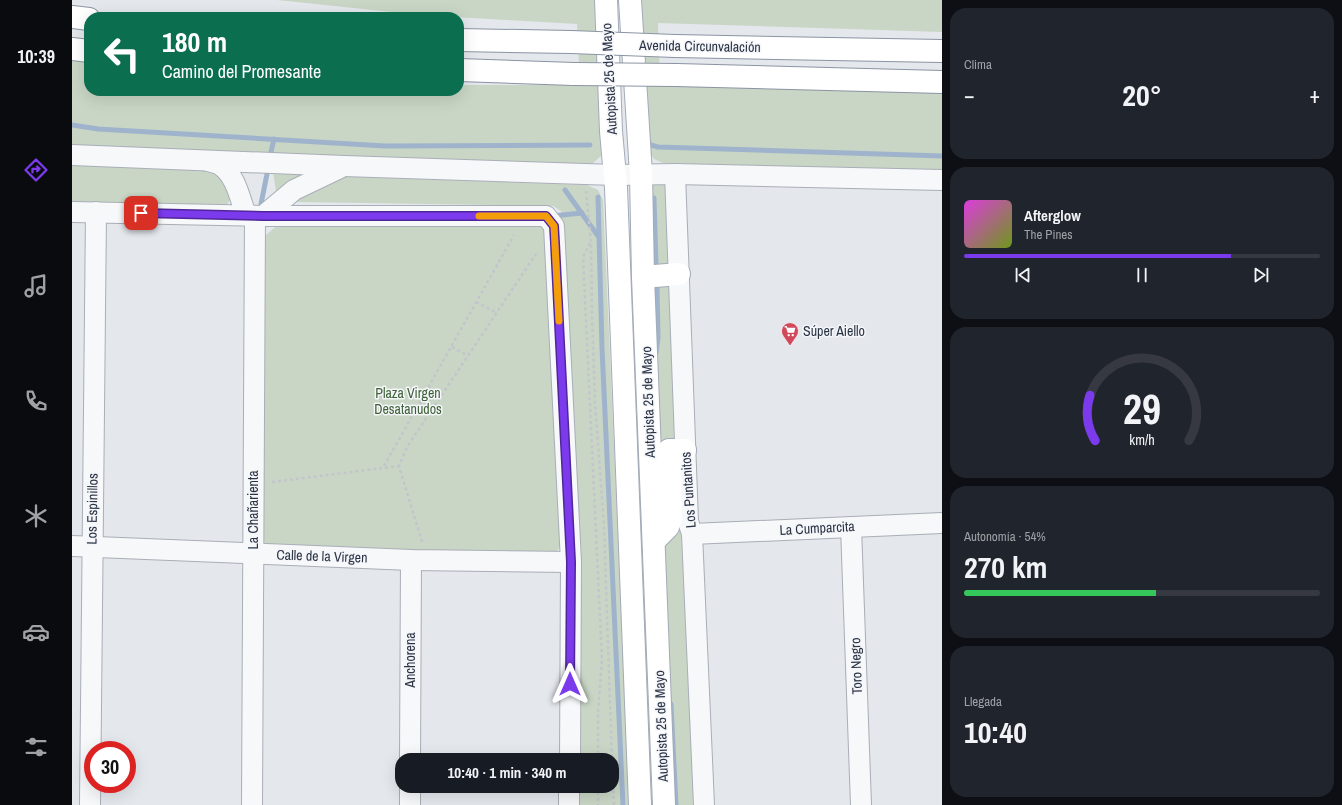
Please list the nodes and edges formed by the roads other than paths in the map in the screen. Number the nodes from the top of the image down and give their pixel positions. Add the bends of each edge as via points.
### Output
1 (606, 0) edge
2 (630, 0) edge
3 (72, 17) edge
4 (84, 18) edge
5 (464, 40) edge
6 (72, 49) edge
7 (84, 50) edge
8 (942, 51) edge
9 (464, 70) edge
10 (942, 82) edge
11 (72, 155) edge
12 (203, 160) junction
13 (344, 166) junction
14 (641, 174) junction
15 (675, 174) junction
16 (615, 175) junction
17 (942, 180) edge
18 (72, 212) edge
19 (96, 212) junction
20 (255, 216) junction
21 (679, 274) junction
22 (643, 277) junction
23 (685, 450) junction
24 (942, 523) edge
25 (851, 527) junction
26 (692, 534) junction
27 (654, 541) junction
28 (72, 546) edge
29 (92, 546) junction
30 (253, 553) junction
31 (418, 560) junction
32 (571, 562) junction
33 (410, 753) edge
34 (570, 753) edge
35 (410, 793) edge
36 (569, 793) edge
37 (90, 805) edge
38 (252, 805) edge
39 (410, 805) edge
40 (569, 805) edge
41 (640, 805) edge
42 (664, 805) edge
43 (704, 805) edge
44 (861, 805) edge

1 - 16 main road, Autopista 25 de Mayo
2 - 14 main road, Autopista 25 de Mayo
3 - 4 main road
5 - 8 main road, Avenida Circunvalación, bridge
6 - 7 main road
9 - 10 main road, bridge
11 - 12 street
12 - 13 street
12 - 20 street via 219,164 226,170
13 - 16 street
13 - 20 street via 294,190
14 - 15 street
14 - 16 street
14 - 22 main road, Autopista 25 de Mayo
15 - 17 street
15 - 21 street, Los Puntanitos
16 - 41 main road, Autopista 25 de Mayo
18 - 19 street
19 - 20 street
19 - 29 street, Los Espinillos
20 - 30 street, La Chañarienta
20 - 32 street via 546,216 554,226
21 - 22 main road
21 - 23 street, Los Puntanitos
22 - 27 main road, Autopista 25 de Mayo
23 - 26 street, Los Puntanitos via 688,521
23 - 27 main road via 669,450 671,518 668,527
24 - 25 street, La Cumparcita
25 - 26 street, La Cumparcita
25 - 44 street, Toro Negro
26 - 43 street, Los Puntanitos
27 - 42 main road, Autopista 25 de Mayo
28 - 29 street, Calle de la Virgen
29 - 30 street, Calle de la Virgen
29 - 37 street, Los Espinillos
30 - 31 street, Calle de la Virgen
30 - 38 street, La Chañarienta
31 - 32 street, Calle de la Virgen
31 - 33 street, Anchorena
32 - 34 street
35 - 39 street
36 - 40 street

